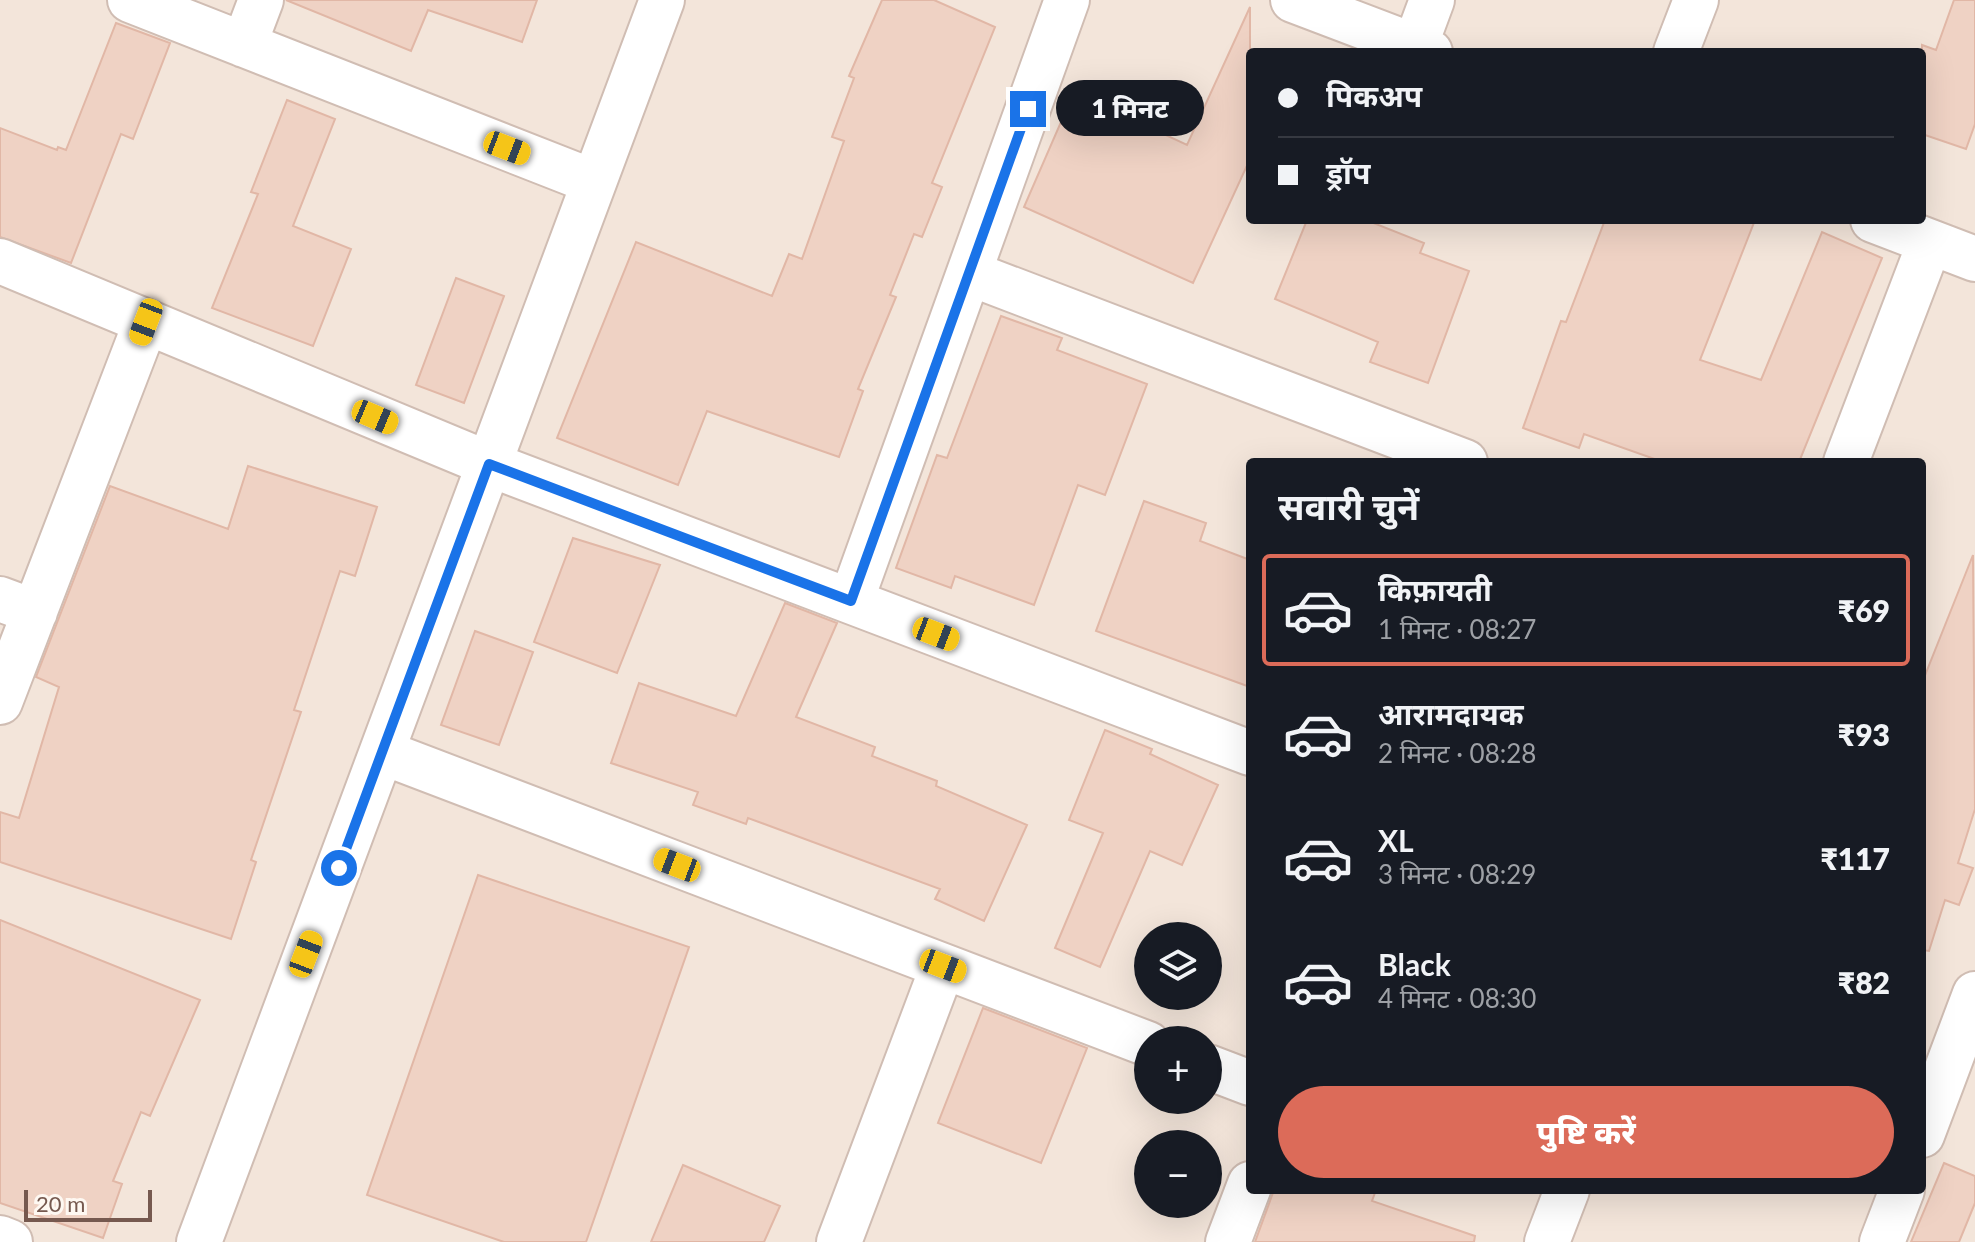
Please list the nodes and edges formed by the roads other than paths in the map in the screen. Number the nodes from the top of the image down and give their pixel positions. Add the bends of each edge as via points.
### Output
1 (130, 0) edge
2 (261, 0) edge
3 (662, 0) edge
4 (1067, 0) edge
5 (1293, 0) edge
6 (1432, 0) edge
7 (1696, 0) edge
8 (244, 45) junction
9 (1419, 48) edge
10 (1422, 48) edge
11 (1678, 48) edge
12 (594, 182) junction
13 (1883, 224) edge
14 (1930, 242) junction
15 (1975, 259) edge
16 (0, 261) edge
17 (969, 273) junction
18 (146, 322) junction
19 (1455, 458) edge
20 (1848, 458) edge
21 (489, 464) junction
22 (851, 601) junction
23 (17, 606) edge
24 (0, 702) edge
25 (1246, 751) edge
26 (382, 752) junction
27 (943, 966) junction
28 (1975, 994) edge
29 (1134, 1039) edge
30 (1967, 1041) edge
31 (1222, 1072) edge
32 (1246, 1081) edge
33 (1926, 1127) edge
34 (1246, 1194) edge
35 (1553, 1194) edge
36 (1900, 1194) edge
37 (0, 1238) edge
38 (10, 1242) edge
39 (199, 1242) edge
40 (839, 1242) edge
41 (1228, 1242) edge
42 (1547, 1242) edge
43 (1882, 1242) edge

1 - 8 street
2 - 8 street
3 - 12 street
4 - 17 street
5 - 9 street
6 - 10 street
7 - 11 street
8 - 12 street
12 - 21 street
13 - 14 street
14 - 15 street
14 - 20 street
16 - 18 street
17 - 19 street
17 - 22 street
18 - 21 street
18 - 23 street
21 - 22 street
21 - 26 street
22 - 25 street
23 - 24 street
26 - 27 street
26 - 39 street
27 - 29 street
27 - 40 street
28 - 30 street
30 - 33 street
31 - 32 street
34 - 41 street
35 - 42 street
36 - 43 street
37 - 38 street

